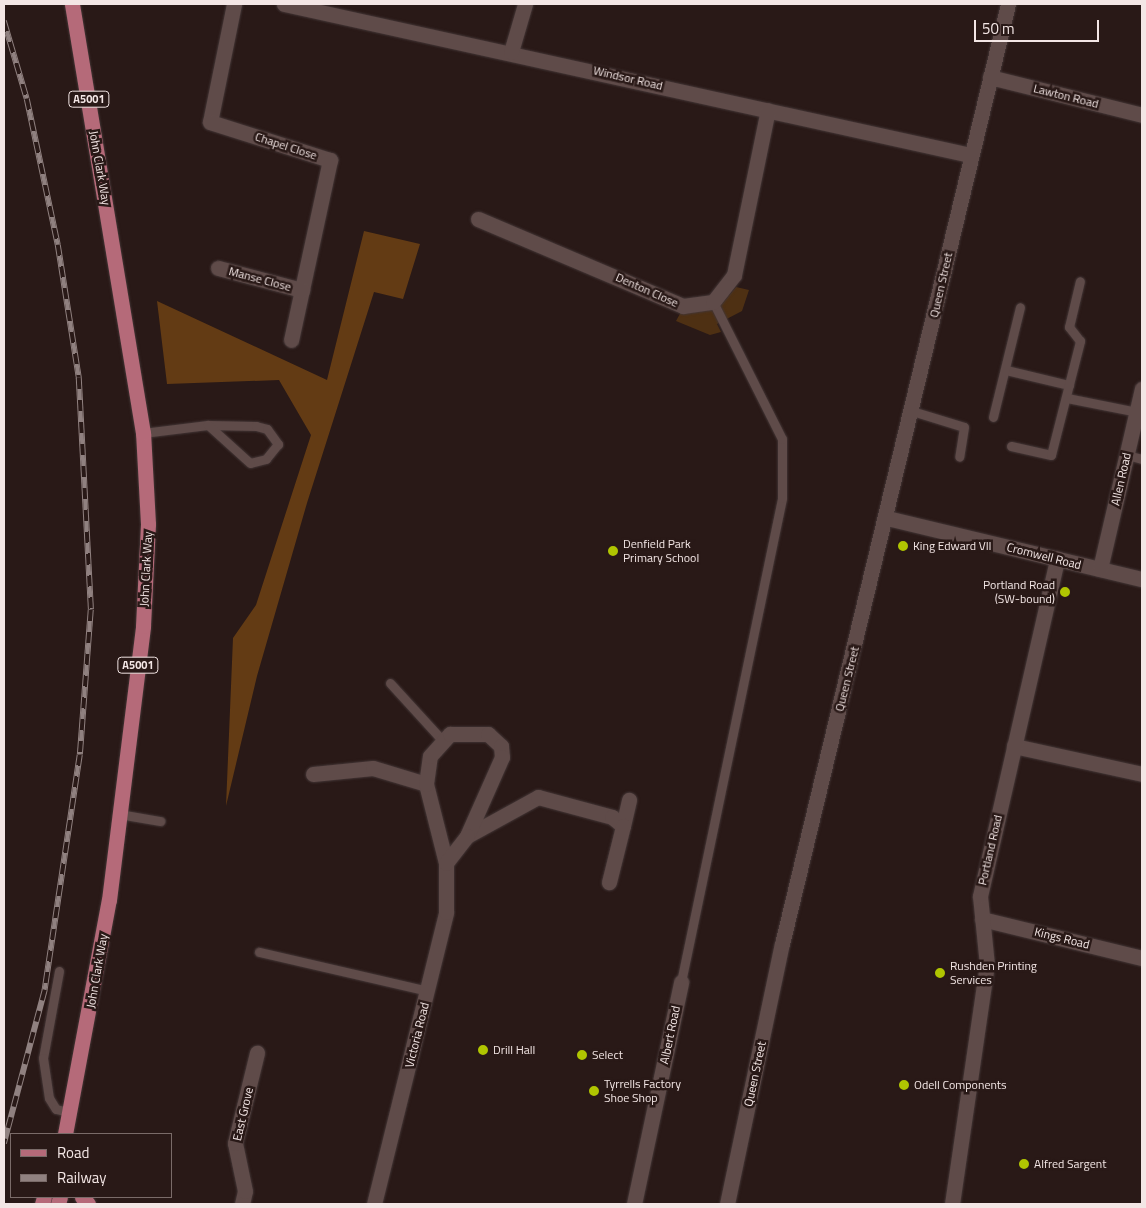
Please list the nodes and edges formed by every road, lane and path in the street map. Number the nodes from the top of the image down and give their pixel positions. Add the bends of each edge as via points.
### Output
1 (72, 4) edge
2 (234, 4) edge
3 (284, 4) edge
4 (525, 4) edge
5 (1008, 4) edge
6 (325, 7) edge
7 (511, 52) junction
8 (990, 77) junction
9 (768, 110) junction
10 (1142, 115) edge
11 (970, 155) junction
12 (478, 219) dead end
13 (218, 268) dead end
14 (1080, 280) dead end
15 (302, 290) junction
16 (713, 302) junction
17 (1020, 307) dead end
18 (291, 340) dead end
19 (1006, 370) junction
20 (1069, 385) junction
21 (1142, 388) edge
22 (1068, 398) junction
23 (912, 411) junction
24 (1137, 412) junction
25 (993, 417) dead end
26 (208, 425) junction
27 (143, 433) junction
28 (1011, 446) dead end
29 (1127, 455) junction
30 (959, 457) dead end
31 (1142, 459) edge
32 (887, 518) junction
33 (1057, 559) junction
34 (1100, 569) junction
35 (1142, 580) edge
36 (390, 683) dead end
37 (442, 740) junction
38 (1014, 746) junction
39 (313, 774) dead end
40 (1142, 774) edge
41 (426, 784) junction
42 (629, 800) dead end
43 (120, 814) junction
44 (160, 821) dead end
45 (623, 826) junction
46 (467, 836) junction
47 (446, 864) junction
48 (609, 882) dead end
49 (982, 919) junction
50 (259, 952) dead end
51 (1142, 958) edge
52 (59, 971) dead end
53 (682, 982) joint
54 (428, 991) junction
55 (258, 1053) dead end
56 (68, 1112) junction
57 (65, 1133) edge
58 (242, 1204) edge
59 (374, 1204) edge
60 (634, 1204) edge
61 (727, 1204) edge
62 (952, 1204) edge

1 - 27 main road, John Clark Way / A5001
2 - 15 street, Chapel Close via 210,122 330,160
3 - 6 street, Windsor Road
4 - 7 street
5 - 8 street, Queen Street
6 - 7 street, Windsor Road
7 - 9 street, Windsor Road
8 - 10 street, Lawton Road
8 - 11 street, Queen Street
9 - 11 street, Windsor Road
9 - 16 street via 734,275
11 - 23 street, Queen Street
12 - 16 street, Denton Close via 683,306
13 - 15 street, Manse Close
14 - 20 lane via 1069,327 1080,342
15 - 18 street, Chapel Close
16 - 53 lane via 782,439 782,498
17 - 19 lane
19 - 20 lane
19 - 25 lane
20 - 22 lane
21 - 24 street, Allen Road
22 - 24 lane
22 - 28 lane via 1051,455
23 - 30 lane via 964,427
23 - 32 street, Queen Street
24 - 29 street, Allen Road
26 - 26 lane via 266,429 278,444 266,459 250,463
26 - 27 lane
27 - 43 main road, John Clark Way / A5001 via 148,524 143,626
29 - 31 lane
29 - 34 street, Allen Road
32 - 33 street, Cromwell Road
32 - 61 street, Queen Street via 782,944
33 - 34 street, Cromwell Road
33 - 38 street, Portland Road
34 - 35 street, Cromwell Road
36 - 37 lane
37 - 41 street, Victoria Road via 430,756
37 - 46 street via 450,734 476,731 488,734 502,746 502,757
38 - 40 street
38 - 49 street, Portland Road via 980,896
39 - 41 street via 373,768
41 - 47 street, Victoria Road
42 - 45 street
43 - 44 lane
43 - 56 main road, John Clark Way / A5001 via 109,900
45 - 46 street via 612,817 538,797
45 - 48 street
46 - 47 street
47 - 54 street, Victoria Road via 446,912
49 - 51 street, Kings Road
49 - 62 street, Portland Road via 988,965
50 - 54 lane
52 - 56 lane via 43,1058 49,1098 56,1109
53 - 60 street, Albert Road
54 - 59 street, Victoria Road
55 - 58 street, East Grove via 235,1143 245,1191
56 - 57 main road, John Clark Way / A5001

